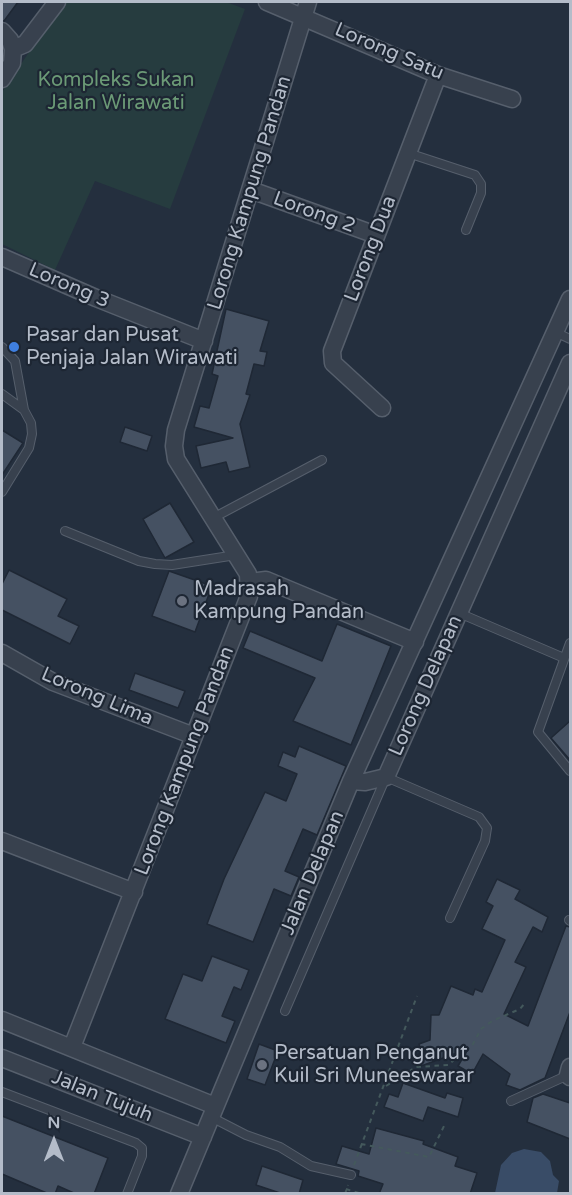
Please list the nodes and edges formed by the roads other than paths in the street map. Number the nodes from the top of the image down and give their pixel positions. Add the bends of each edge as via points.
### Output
1 (57, 2) edge
2 (267, 2) edge
3 (306, 9) edge
4 (2, 32) edge
5 (13, 49) junction
6 (438, 75) junction
7 (2, 79) edge
8 (512, 99) dead end
9 (408, 153) junction
10 (251, 190) junction
11 (466, 230) dead end
12 (376, 235) junction
13 (2, 256) edge
14 (570, 298) edge
15 (567, 316) edge
16 (563, 335) edge
17 (204, 341) junction
18 (2, 347) edge
19 (570, 363) edge
20 (567, 377) edge
21 (2, 394) edge
22 (382, 408) dead end
23 (24, 410) junction
24 (322, 460) dead end
25 (2, 492) edge
26 (213, 518) junction
27 (65, 531) dead end
28 (236, 555) junction
29 (250, 582) junction
30 (432, 602) junction
31 (459, 613) junction
32 (415, 642) junction
33 (570, 643) edge
34 (2, 653) edge
35 (564, 658) junction
36 (194, 736) junction
37 (570, 771) edge
38 (386, 777) junction
39 (351, 781) junction
40 (2, 841) edge
41 (134, 892) junction
42 (450, 918) dead end
43 (285, 1011) dead end
44 (2, 1020) edge
45 (72, 1047) junction
46 (2, 1058) edge
47 (570, 1073) edge
48 (2, 1092) edge
49 (511, 1101) dead end
50 (213, 1112) junction
51 (202, 1137) junction
52 (351, 1175) road end
53 (127, 1194) edge
54 (179, 1194) edge

1 - 5 street via 25,44
2 - 3 street, Lorong Satu
3 - 6 street, Lorong Satu
3 - 10 street, Lorong Kampung Pandan
4 - 5 street
5 - 7 street via 12,63
6 - 8 street, Lorong Satu
6 - 9 street, Lorong Dua
9 - 11 lane via 475,175 482,184
9 - 12 street, Lorong Dua
10 - 12 street, Lorong 2
10 - 17 street, Lorong Kampung Pandan
12 - 22 street, Lorong Dua via 332,357 333,363
13 - 17 street, Lorong 3
14 - 15 street, Lorong Delapan
15 - 16 street, Lorong Delapan
16 - 30 street, Lorong Delapan
17 - 26 street, Lorong Kampung Pandan via 174,446 176,459
18 - 23 lane via 15,361
19 - 20 street, Lorong Delapan
20 - 31 street, Lorong Delapan
21 - 23 lane
23 - 25 lane via 31,423 29,448
24 - 26 lane
26 - 28 street, Lorong Kampung Pandan
27 - 28 lane via 155,564 172,566
28 - 29 street, Lorong Kampung Pandan
29 - 32 street via 266,580
29 - 36 street, Lorong Kampung Pandan via 249,596
30 - 31 street
30 - 32 street, Lorong Delapan
31 - 35 lane
31 - 38 street, Lorong Delapan
32 - 39 street, Jalan Delapan
33 - 35 lane
34 - 36 street, Lorong Lima via 53,682
35 - 37 lane via 538,732
36 - 41 street, Lorong Kampung Pandan
38 - 39 street
38 - 42 lane via 479,817 487,828 485,841
38 - 43 lane, Lorong Delapan
39 - 50 street, Jalan Delapan
40 - 41 street
41 - 45 street, Lorong Kampung Pandan
44 - 45 street
45 - 50 street
46 - 51 street, Jalan Tujuh
47 - 49 lane
48 - 53 lane via 136,1143 142,1148 142,1156
50 - 51 street, Jalan Delapan
50 - 52 lane via 246,1135 280,1146 310,1166
51 - 54 street, Jalan Delapan

